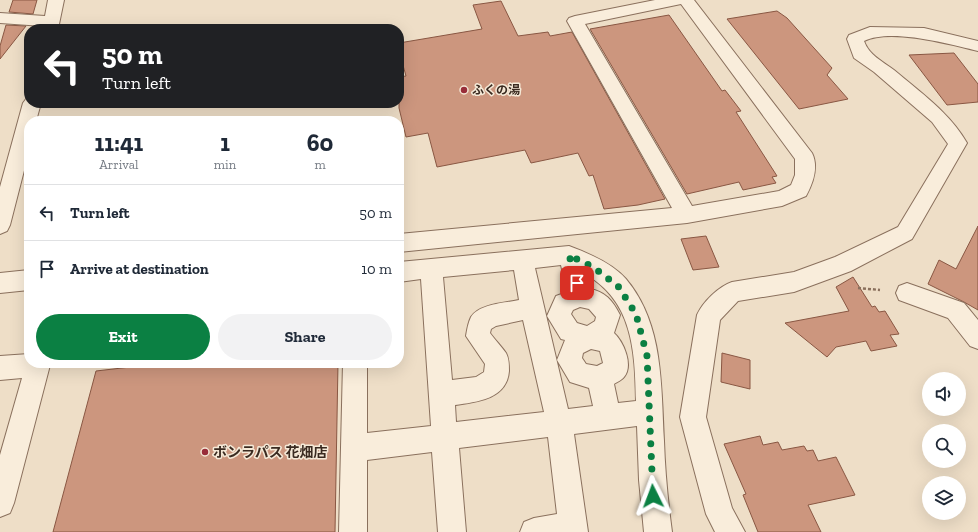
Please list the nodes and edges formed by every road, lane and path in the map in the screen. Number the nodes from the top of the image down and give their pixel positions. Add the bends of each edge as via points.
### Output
1 (56, 0) edge
2 (678, 0) edge
3 (686, 0) edge
4 (0, 18) edge
5 (44, 24) edge
6 (51, 24) edge
7 (978, 46) edge
8 (24, 134) edge
9 (687, 215) junction
10 (0, 225) edge
11 (404, 243) edge
12 (569, 255) junction
13 (523, 260) junction
14 (431, 269) junction
15 (404, 272) edge
16 (24, 281) edge
17 (0, 283) edge
18 (907, 293) dead end
19 (580, 297) junction
20 (532, 308) junction
21 (589, 338) junction
22 (978, 338) edge
23 (24, 366) edge
24 (0, 368) edge
25 (37, 368) edge
26 (355, 368) edge
27 (441, 394) junction
28 (649, 412) junction
29 (608, 417) junction
30 (559, 423) junction
31 (445, 437) junction
32 (354, 448) junction
33 (0, 504) edge
34 (574, 529) edge
35 (353, 532) edge
36 (452, 532) edge
37 (534, 532) edge
38 (658, 532) edge
39 (731, 532) edge

1 - 6 street
2 - 9 street via 575,20
3 - 9 street via 805,158 805,175 799,190 782,198
4 - 5 street
7 - 39 street via 924,33 870,32 855,39 860,54 938,117 958,143 905,232 843,264 794,282 732,292 709,315 693,417 720,514
8 - 10 street
9 - 11 street
12 - 13 street
12 - 19 street
12 - 28 street via 593,267 618,286 636,314 647,356
13 - 14 street
13 - 20 street
14 - 15 street
14 - 27 street
16 - 17 street
18 - 22 street via 956,310
19 - 21 street via 596,300 608,314 605,327
19 - 21 street via 564,303 559,316 569,332
20 - 27 street via 491,316 480,323 478,336 497,361 496,378 481,389
20 - 30 street
21 - 29 street via 574,346 569,360 579,374 600,379
23 - 24 street
25 - 33 street
26 - 32 street
27 - 31 street
28 - 29 street
28 - 38 street via 653,496
29 - 30 street
30 - 31 street
30 - 34 street
31 - 32 street
31 - 36 street
32 - 35 street
34 - 37 street

